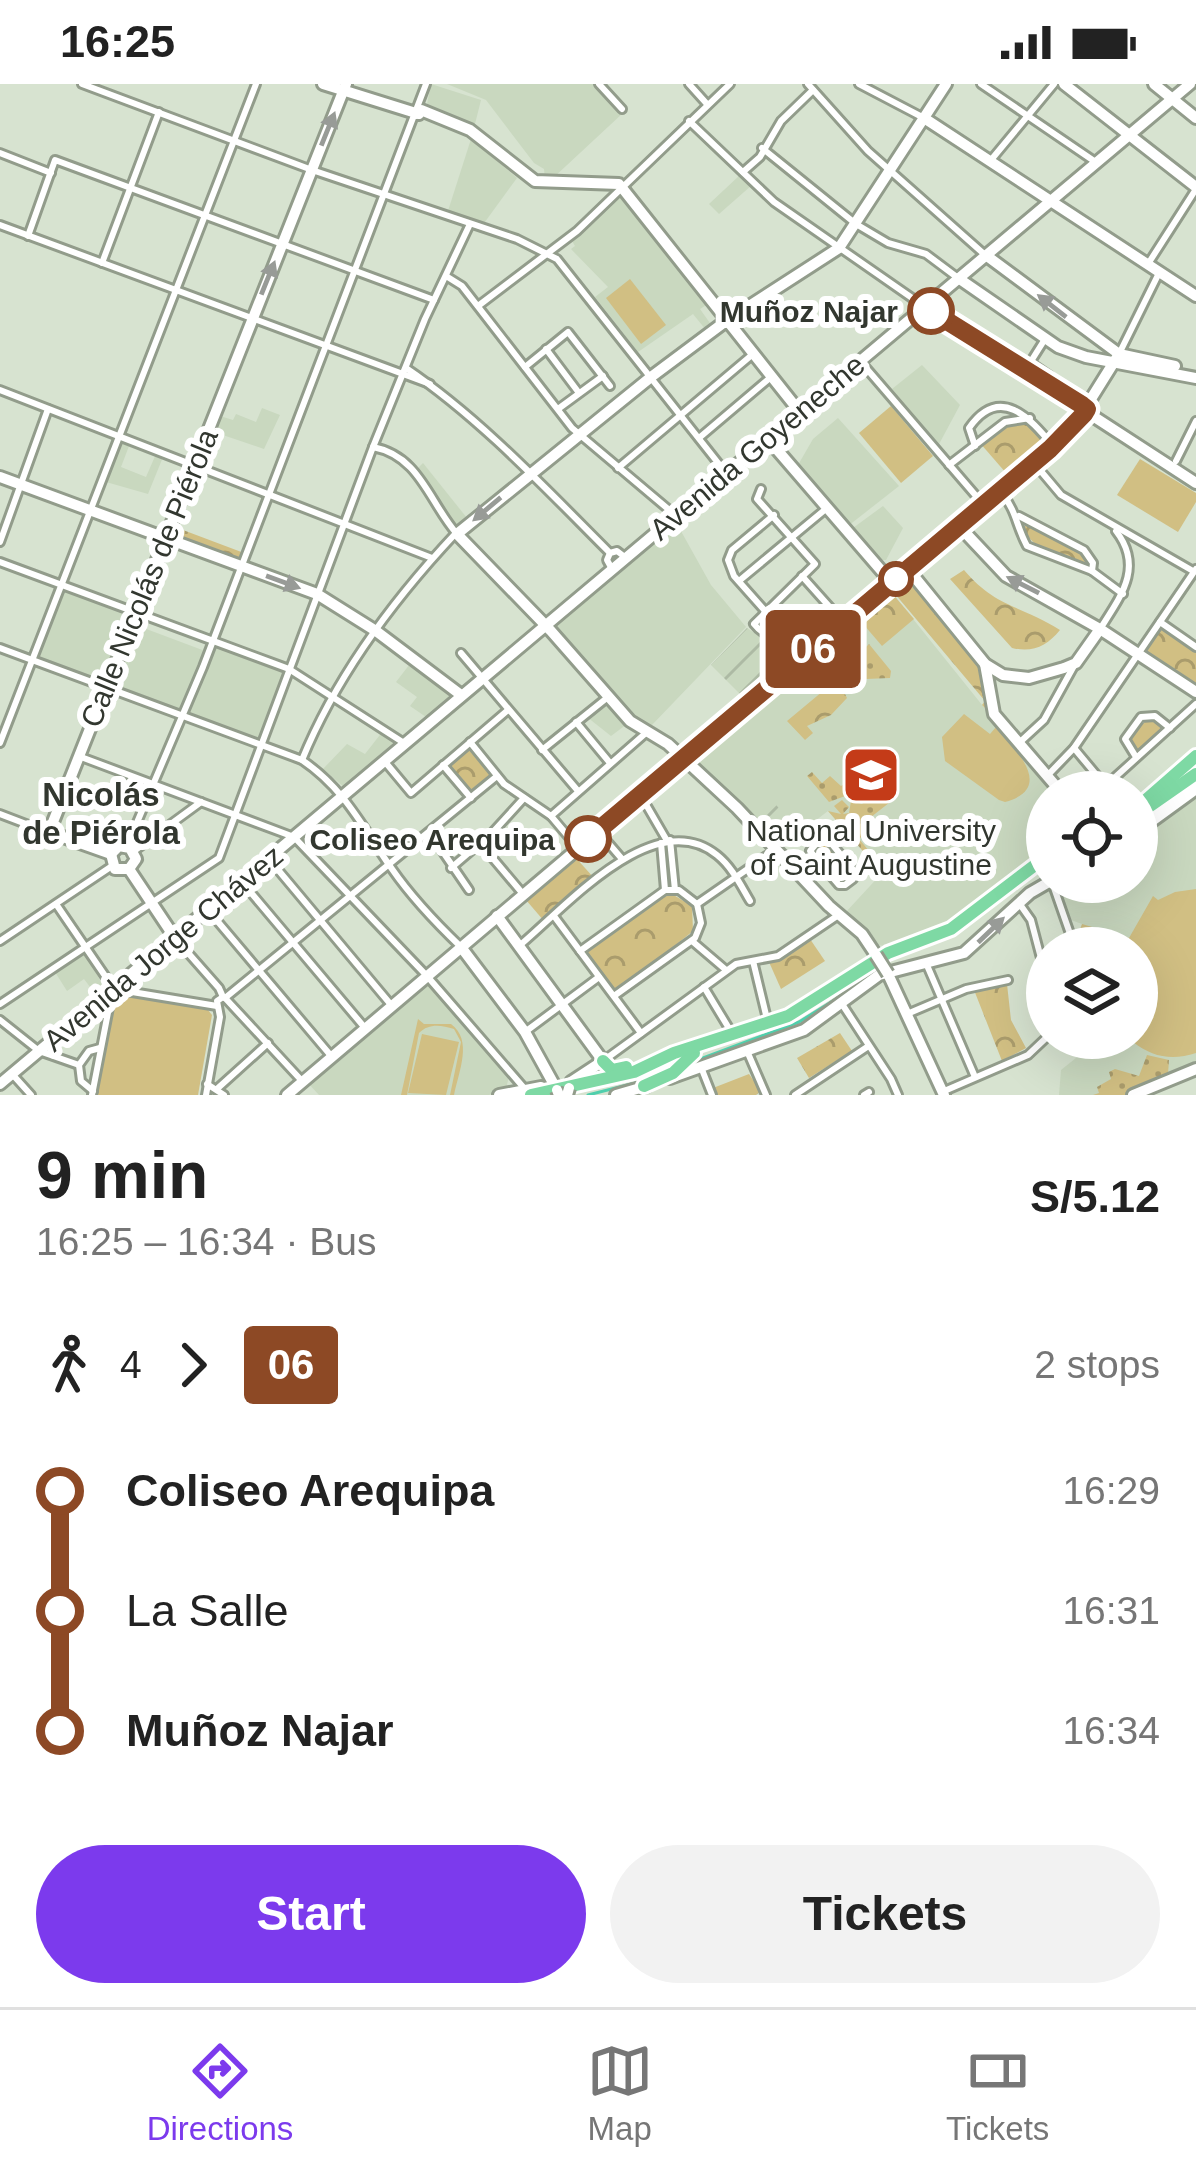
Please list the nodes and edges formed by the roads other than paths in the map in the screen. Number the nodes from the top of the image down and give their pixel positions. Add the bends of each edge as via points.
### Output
1 (82, 84) edge
2 (256, 84) edge
3 (323, 84) edge
4 (426, 84) edge
5 (599, 84) edge
6 (689, 84) edge
7 (730, 84) edge
8 (859, 84) edge
9 (946, 84) edge
10 (981, 84) edge
11 (1054, 84) edge
12 (1064, 84) edge
13 (1159, 84) edge
14 (1190, 84) edge
15 (811, 87) edge
16 (345, 88) edge
17 (872, 88) edge
18 (1176, 99) junction
19 (707, 104) junction
20 (622, 110) dead end
21 (159, 112) junction
22 (416, 114) junction
23 (1196, 114) edge
24 (1027, 115) junction
25 (924, 118) junction
26 (689, 121) junction
27 (1130, 136) junction
28 (234, 141) junction
29 (762, 148) junction
30 (0, 152) edge
31 (988, 162) junction
32 (1098, 163) junction
33 (891, 169) junction
34 (312, 170) junction
35 (51, 172) junction
36 (743, 172) junction
37 (130, 188) junction
38 (622, 188) junction
39 (1196, 188) edge
40 (386, 196) junction
41 (1049, 203) junction
42 (205, 215) junction
43 (470, 224) junction
44 (856, 224) junction
45 (0, 225) edge
46 (28, 236) junction
47 (282, 244) junction
48 (839, 248) junction
49 (547, 254) junction
50 (987, 256) junction
51 (102, 263) junction
52 (1146, 267) junction
53 (356, 271) junction
54 (1158, 274) junction
55 (446, 276) junction
56 (962, 280) junction
57 (177, 290) junction
58 (1196, 296) edge
59 (434, 300) junction
60 (478, 306) junction
61 (925, 307) junction
62 (252, 318) junction
63 (726, 321) junction
64 (1045, 339) junction
65 (326, 346) junction
66 (546, 349) junction
67 (753, 354) junction
68 (1116, 358) junction
69 (860, 361) junction
70 (525, 367) junction
71 (1027, 368) junction
72 (404, 372) junction
73 (1196, 374) edge
74 (602, 376) junction
75 (771, 376) junction
76 (651, 377) junction
77 (610, 386) dead end
78 (0, 390) edge
79 (579, 393) junction
80 (1088, 406) junction
81 (48, 409) junction
82 (558, 409) junction
83 (800, 411) junction
84 (680, 415) junction
85 (1030, 418) junction
86 (1196, 421) edge
87 (579, 434) junction
88 (699, 437) junction
89 (119, 438) junction
90 (1136, 438) junction
91 (765, 440) junction
92 (975, 446) junction
93 (1053, 446) junction
94 (374, 447) junction
95 (1176, 461) junction
96 (1034, 462) junction
97 (949, 465) junction
98 (194, 467) junction
99 (618, 468) junction
100 (530, 473) junction
101 (726, 473) junction
102 (0, 477) edge
103 (1196, 479) edge
104 (20, 485) junction
105 (1000, 491) junction
106 (270, 496) junction
107 (763, 502) dead end
108 (984, 505) junction
109 (825, 510) junction
110 (91, 511) junction
111 (774, 515) junction
112 (1019, 516) junction
113 (676, 517) junction
114 (1110, 525) junction
115 (345, 526) junction
116 (959, 526) junction
117 (458, 533) junction
118 (793, 537) junction
119 (165, 538) junction
120 (0, 542) edge
121 (1143, 543) junction
122 (1129, 552) junction
123 (610, 553) junction
124 (626, 557) junction
125 (433, 558) junction
126 (0, 562) edge
127 (240, 567) junction
128 (611, 569) junction
129 (908, 569) junction
130 (1195, 570) edge
131 (1092, 571) junction
132 (802, 576) junction
133 (740, 581) junction
134 (890, 584) junction
135 (63, 586) junction
136 (317, 594) junction
137 (1123, 594) junction
138 (766, 612) junction
139 (137, 613) junction
140 (1160, 622) junction
141 (844, 623) junction
142 (545, 626) junction
143 (1100, 629) junction
144 (376, 631) junction
145 (213, 641) junction
146 (1196, 647) edge
147 (0, 648) edge
148 (461, 653) dead end
149 (1138, 653) junction
150 (803, 657) junction
151 (33, 661) junction
152 (1076, 663) junction
153 (985, 664) junction
154 (289, 669) junction
155 (482, 679) junction
156 (106, 689) junction
157 (1196, 692) edge
158 (461, 695) junction
159 (608, 697) junction
160 (335, 698) junction
161 (1196, 704) edge
162 (508, 710) junction
163 (183, 718) junction
164 (576, 722) junction
165 (1170, 728) junction
166 (647, 732) junction
167 (470, 742) junction
168 (0, 743) edge
169 (404, 743) junction
170 (1018, 743) junction
171 (261, 746) junction
172 (1074, 748) junction
173 (542, 750) junction
174 (77, 755) junction
175 (1136, 757) junction
176 (1196, 757) edge
177 (302, 760) junction
178 (384, 760) junction
179 (682, 760) junction
180 (610, 764) junction
181 (443, 765) junction
182 (1043, 771) edge
183 (1053, 771) edge
184 (1196, 771) edge
185 (497, 776) junction
186 (154, 784) junction
187 (1196, 790) edge
188 (578, 791) junction
189 (1158, 791) edge
190 (344, 796) junction
191 (641, 796) junction
192 (1158, 796) edge
193 (471, 798) junction
194 (524, 798) junction
195 (200, 802) junction
196 (1160, 802) edge
197 (0, 814) edge
198 (236, 815) junction
199 (550, 816) junction
200 (1158, 816) edge
201 (598, 831) junction
202 (49, 832) junction
203 (430, 832) junction
204 (294, 837) junction
205 (666, 841) junction
206 (480, 843) junction
207 (578, 848) junction
208 (778, 848) junction
209 (130, 849) junction
210 (622, 859) junction
211 (111, 860) junction
212 (269, 860) junction
213 (390, 866) junction
214 (822, 866) junction
215 (451, 868) junction
216 (129, 869) junction
217 (1026, 875) edge
218 (736, 877) junction
219 (1026, 877) edge
220 (806, 880) junction
221 (242, 882) junction
222 (469, 890) dead end
223 (670, 890) junction
224 (523, 894) junction
225 (351, 898) junction
226 (1026, 898) edge
227 (750, 901) dead end
228 (152, 903) junction
229 (1018, 903) junction
230 (56, 904) junction
231 (698, 904) junction
232 (208, 910) junction
233 (840, 914) junction
234 (497, 916) junction
235 (554, 916) junction
236 (320, 922) junction
237 (958, 924) junction
238 (1032, 927) edge
239 (175, 938) junction
240 (0, 941) edge
241 (692, 941) junction
242 (292, 944) junction
243 (519, 946) junction
244 (461, 947) junction
245 (85, 949) junction
246 (580, 951) junction
247 (874, 955) junction
248 (753, 961) junction
249 (926, 964) junction
250 (726, 970) junction
251 (257, 971) junction
252 (428, 976) junction
253 (599, 977) junction
254 (887, 978) junction
255 (1009, 980) dead end
256 (704, 987) junction
257 (114, 989) junction
258 (614, 996) junction
259 (226, 999) junction
260 (941, 999) junction
261 (902, 1000) junction
262 (844, 1001) junction
263 (0, 1004) edge
264 (562, 1005) junction
265 (392, 1006) junction
266 (219, 1008) junction
267 (907, 1014) junction
268 (767, 1019) junction
269 (0, 1020) edge
270 (752, 1025) junction
271 (365, 1028) junction
272 (525, 1032) junction
273 (641, 1034) junction
274 (733, 1035) junction
275 (268, 1043) junction
276 (868, 1046) junction
277 (100, 1048) junction
278 (747, 1051) junction
279 (39, 1052) junction
280 (674, 1052) junction
281 (694, 1053) junction
282 (1026, 1056) edge
283 (332, 1057) junction
284 (603, 1061) junction
285 (79, 1065) junction
286 (701, 1067) junction
287 (1196, 1069) edge
288 (12, 1074) junction
289 (975, 1077) junction
290 (303, 1082) junction
291 (0, 1084) edge
292 (207, 1084) junction
293 (644, 1086) junction
294 (563, 1090) edge
295 (221, 1092) edge
296 (528, 1092) edge
297 (1148, 1092) edge
298 (93, 1093) edge
299 (943, 1093) edge
300 (31, 1095) edge
301 (206, 1095) edge
302 (287, 1095) edge
303 (314, 1095) edge
304 (499, 1095) edge
305 (616, 1095) edge
306 (712, 1095) edge
307 (766, 1095) edge
308 (795, 1095) edge
309 (898, 1095) edge
310 (1133, 1095) edge

1 - 21 street
2 - 28 street
3 - 16 street
4 - 22 street
5 - 20 street
6 - 19 street
7 - 19 street
8 - 17 street
9 - 25 street
10 - 24 street
11 - 24 street
12 - 27 street
13 - 18 street
14 - 18 street, Avenida Goyeneche
15 - 29 street
15 - 33 street
16 - 22 street
34 -> 16 street, Calle Nicolás de Piérola
17 - 25 street
18 - 23 street
18 - 27 street, Avenida Goyeneche
19 - 26 street
21 - 28 street
21 - 37 street
22 - 38 street via 469,131 527,182
22 - 40 street
24 - 31 street
24 - 32 street
25 - 31 street
25 - 33 street
26 - 36 street
26 - 38 street
27 - 32 street, Avenida Goyeneche
27 - 39 street
28 - 34 street
28 - 42 street
29 - 36 street
29 - 44 street
30 - 35 street
31 - 41 street
32 - 41 street, Avenida Goyeneche
33 - 44 street
33 - 50 street
34 - 40 street
34 - 47 street, Calle Nicolás de Piérola
35 - 37 street via 55,160
35 - 46 street
36 - 48 street
37 - 42 street
37 - 51 street
38 - 49 street
38 - 63 street
39 - 52 street
40 - 43 street
40 - 53 street
41 - 50 street, Avenida Goyeneche
41 - 52 street
42 - 47 street
42 - 57 street
43 - 49 street
43 - 55 street
44 - 48 street
44 - 56 street via 926,254
45 - 46 street
46 - 51 street
47 - 53 street
62 -> 47 street, Calle Nicolás de Piérola
48 - 61 street
48 - 63 street
49 - 60 street
49 - 76 street via 562,262
50 - 56 street, Avenida Goyeneche
68 -> 50 street
51 - 57 street
52 - 54 street
53 - 59 street
53 - 65 street
54 - 58 street
54 - 68 street
55 - 59 street
55 - 60 street
56 - 61 street, Avenida Goyeneche
56 - 64 street
57 - 62 street
57 - 89 street
59 - 72 street
60 - 70 street
61 - 69 street, Avenida Goyeneche
61 - 71 street
62 - 65 street
62 - 98 street, Calle Nicolás de Piérola
63 - 67 street
63 - 76 street
64 - 68 street via 1086,357
64 - 71 street
65 - 72 street
65 - 106 street
66 - 70 street
66 - 74 street via 568,332
66 - 79 street
67 - 75 street
67 - 84 street
68 - 73 street
68 - 80 street
69 - 83 street, Avenida Goyeneche
69 - 97 street
70 - 82 street
71 - 80 street
71 - 80 street
72 - 94 street
72 - 100 street via 430,384
74 - 77 street
74 - 79 street
75 - 83 street
75 - 88 street
76 - 84 street
76 - 87 street
78 - 81 street
79 - 82 street
80 - 90 street
80 - 93 street
81 - 89 street
81 - 104 street
82 - 87 street
83 - 91 street, Avenida Goyeneche
84 - 88 street
84 - 99 street
85 - 92 street via 1005,422
85 - 92 street via 1012,409 984,412 969,428
85 - 93 street
86 - 95 street
87 - 99 street
87 - 100 street
88 - 101 street
89 - 98 street
89 - 110 street
90 - 95 street
90 - 103 street
91 - 101 street, Avenida Goyeneche
91 - 109 street
92 - 97 street
93 - 96 street
94 - 115 street
94 - 117 street via 410,464
95 - 103 street
96 - 105 street
96 - 114 street via 1061,495
97 - 108 street
98 - 106 street
98 - 119 street, Calle Nicolás de Piérola
99 - 113 street
100 -> 117 street
100 - 123 street
101 - 113 street, Avenida Goyeneche
102 - 104 street
104 - 110 street
104 - 120 street
105 - 108 street
105 - 112 street
106 - 115 street
106 - 127 street
107 - 111 street
108 - 116 street
109 - 118 street
109 - 134 street
110 - 119 street
110 - 135 street
111 - 118 street
111 - 133 street via 728,555
112 - 131 street via 1084,550
112 - 131 street via 1028,546
113 - 124 street, Avenida Goyeneche
114 - 121 street
114 - 122 street
115 - 125 street
115 - 136 street
116 - 129 street
143 -> 116 street via 1006,576
117 - 125 street
117 - 142 street
118 - 132 street via 815,561
118 - 133 street
119 - 127 street
119 - 139 street, Calle Nicolás de Piérola
121 - 122 street
121 - 130 street
122 - 137 street
123 - 124 street
123 - 128 street
124 - 128 street, Avenida Goyeneche
125 - 144 street
126 - 135 street
127 -> 136 street
127 - 145 street
128 - 142 street, Avenida Goyeneche
129 - 134 street
129 - 153 street
130 - 140 street
131 - 137 street
132 - 138 street
132 - 141 street
133 - 138 street
134 - 141 street
135 - 139 street
135 - 151 street
136 - 144 street
136 - 154 street
137 - 143 street
138 - 150 street via 754,624
139 - 145 street
139 - 156 street, Calle Nicolás de Piérola
140 - 146 street
140 - 149 street
141 - 150 street
142 - 155 street, Avenida Jorge Chávez
142 - 159 street
143 - 149 street
143 - 152 street
144 - 158 street
144 - 160 street
145 - 154 street
145 - 163 street
147 - 151 street
148 - 155 street
149 - 157 street
149 - 172 street
150 - 179 street
151 - 156 street
151 - 168 street
152 - 153 street via 1020,679
152 - 170 street via 1044,720
153 - 170 street via 994,714
154 - 160 street
154 - 171 street
155 - 158 street, Avenida Jorge Chávez
155 - 162 street
156 - 163 street
156 - 174 street, Calle Nicolás de Piérola
158 - 169 street, Avenida Jorge Chávez
159 - 164 street
159 - 166 street
160 - 169 street
160 - 177 street
161 - 165 street
162 - 167 street
162 - 173 street
163 - 171 street
163 - 186 street
164 - 173 street
164 - 180 street
165 - 175 street
165 - 175 street via 1141,717 1125,739
166 - 179 street
166 - 180 street
167 - 181 street
167 - 185 street
169 - 178 street, Avenida Jorge Chávez
170 - 182 street
171 - 177 street
171 - 198 street
172 - 175 street via 1105,780
172 - 183 street
173 - 188 street
174 - 186 street
174 - 202 street, Calle Nicolás de Piérola
176 - 189 main road
177 - 190 street
178 - 181 street via 411,793
178 - 190 street, Avenida Jorge Chávez
179 - 191 street
179 - 208 street
180 - 188 street
181 - 193 street
184 - 192 main road
184 - 196 main road
185 - 193 street
185 - 194 street
186 - 195 street
186 - 209 street
187 - 200 street
188 - 199 street
190 - 204 street, Avenida Jorge Chávez
190 - 213 street
191 - 201 street
191 - 205 street
193 - 203 street
194 - 199 street
194 - 206 street
195 - 198 street
195 - 209 street
197 - 202 street
198 - 204 street
198 - 228 street via 219,857
199 - 207 street
201 - 207 street
201 - 210 street
202 - 211 street
203 - 213 street
203 - 215 street
204 - 212 street, Avenida Jorge Chávez
204 - 225 street
205 - 210 street
205 - 218 street via 710,850
205 - 223 street
206 - 215 street
206 - 224 street
207 - 224 street
208 - 218 street
208 - 220 street
209 - 211 street via 119,846
209 - 216 street
210 - 235 street
211 - 216 street
211 - 230 street
212 - 221 street, Avenida Jorge Chávez
212 - 236 street
213 - 225 street
213 - 244 street
214 - 214 street via 839,885 854,877 824,837 809,848
214 - 220 street
215 - 222 street
216 - 228 street
217 - 237 main road
218 - 227 street
218 - 231 street
219 - 274 main road via 954,934 890,958 800,1016
220 - 233 street
221 - 232 street, Avenida Jorge Chávez
221 - 242 street
223 - 231 street
223 - 246 street
224 - 234 street
225 - 236 street
225 - 252 street
226 - 229 street
228 - 239 street
228 - 245 street
229 - 238 street
249 -> 229 street via 970,950
230 - 240 street
230 - 245 street
231 - 241 street via 701,923
232 - 239 street, Avenida Jorge Chávez
232 - 251 street
233 - 247 street
233 - 248 street via 785,952
234 - 243 street
234 - 244 street
235 - 243 street
235 - 246 street
236 - 242 street
236 - 265 street
237 - 247 main road
237 - 270 main road via 881,956 788,1016
239 - 257 street, Avenida Jorge Chávez
239 - 259 street
241 - 250 street
241 - 258 street
242 - 251 street
242 - 271 street
243 - 264 street
244 - 252 street
244 - 272 street
245 - 257 street
245 - 263 street
246 - 253 street
247 - 254 street, bridge
247 - 268 street
248 - 250 street
248 - 268 street
249 - 260 street
249 - 261 street via 896,977
249 - 262 street via 879,975
250 - 256 street
251 - 259 street
251 - 283 street
252 - 265 street
252 - 296 street
253 - 258 street
253 - 264 street
254 - 261 street
254 - 262 street
254 - 267 street
255 - 260 street
256 - 273 street
256 - 274 street
257 - 266 street
257 - 277 street
257 - 279 street, Avenida Jorge Chávez
258 - 273 street
259 - 266 street via 227,1009
259 - 275 street
260 - 267 street
260 - 289 street
261 - 267 street
262 - 276 street
262 - 278 street via 804,1030
264 - 272 street
264 - 284 street
265 - 271 street
266 - 292 street
267 - 299 street
268 - 270 street
269 - 279 street
270 - 274 main road
271 - 283 street
272 - 294 street
273 - 284 street
274 - 280 main road
274 - 281 main road
275 - 290 street
275 - 295 street
276 - 308 street
276 - 309 street
277 - 285 street
277 - 298 street
278 - 286 street
278 - 307 street
279 - 285 street
279 - 288 street, Avenida Jorge Chávez
280 - 284 main road via 615,1070
280 - 296 main road via 624,1076
281 - 293 main road
281 - 294 main road via 638,1077
282 - 289 street
283 - 290 street
284 - 294 street
285 - 298 street
286 - 293 street
286 - 306 street
287 - 297 street
288 - 291 street, Avenida Jorge Chávez
288 - 300 street
289 - 299 street
290 - 302 street
290 - 303 street
292 - 295 street
292 - 301 street
293 - 305 street
294 - 296 street
296 - 304 street
297 - 310 street

